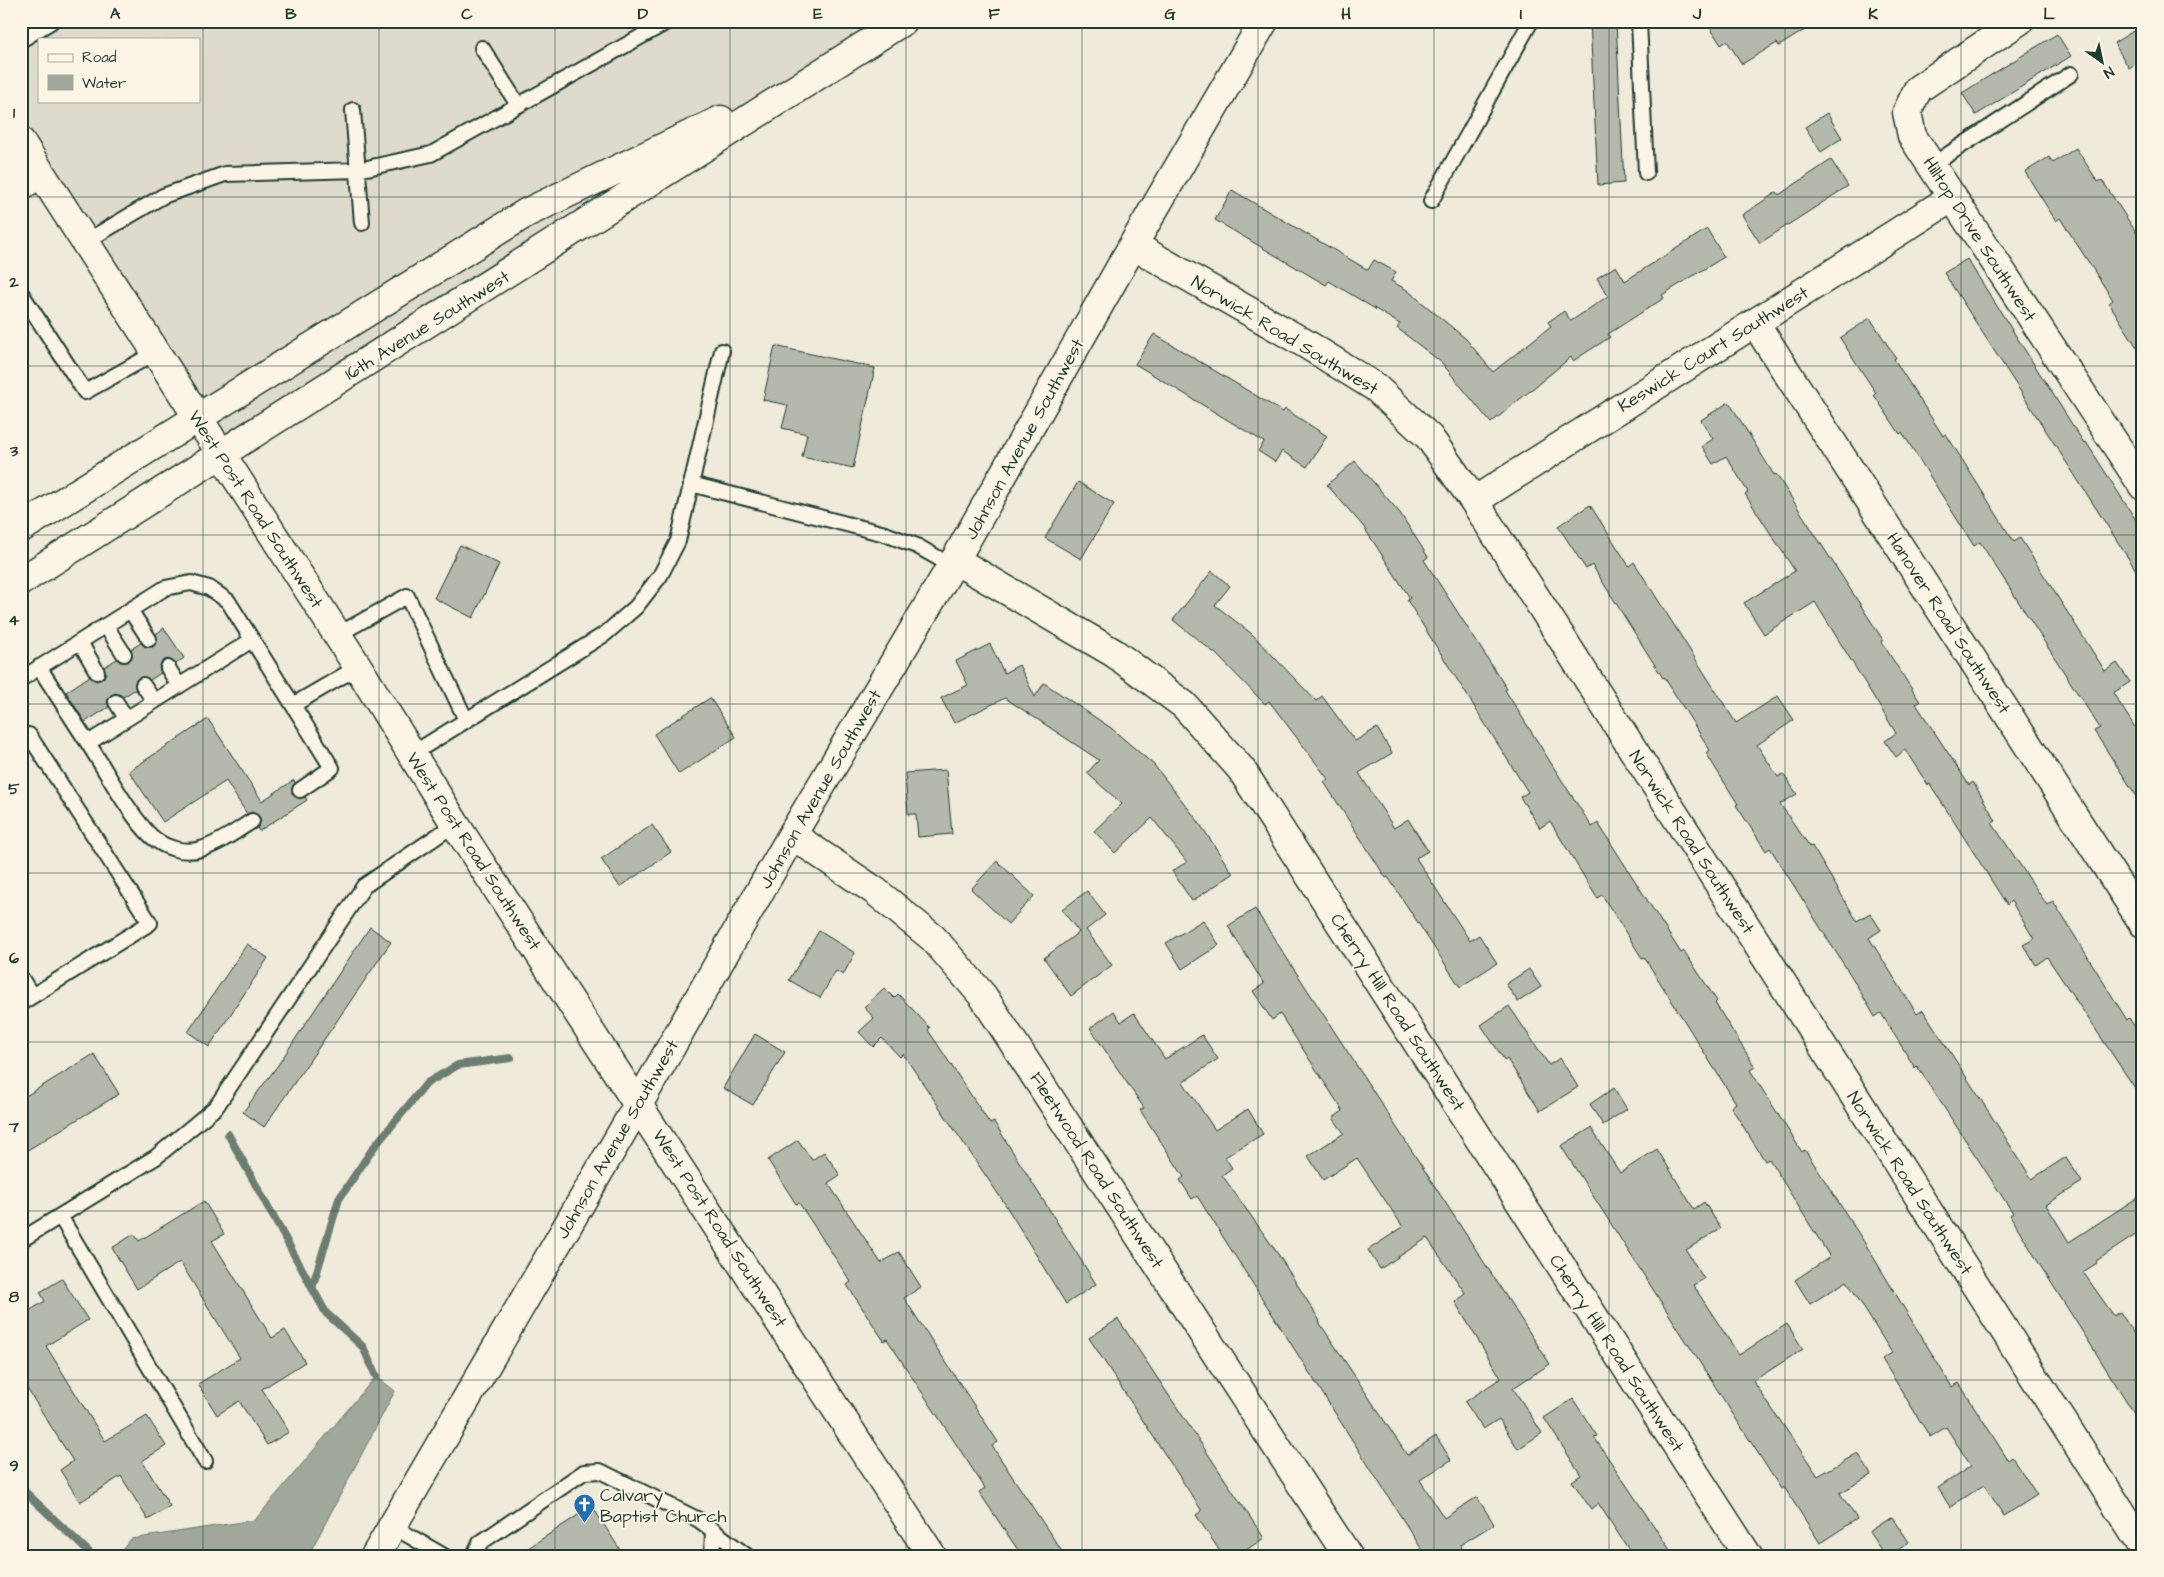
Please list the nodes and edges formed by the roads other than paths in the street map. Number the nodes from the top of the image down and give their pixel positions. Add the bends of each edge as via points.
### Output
1 (52, 21) edge
2 (669, 21) edge
3 (903, 21) edge
4 (1264, 21) edge
5 (1531, 21) edge
6 (1639, 21) edge
7 (2019, 21) edge
8 (21, 40) edge
9 (482, 48) dead end
10 (832, 67) junction
11 (2070, 74) dead end
12 (518, 105) junction
13 (353, 110) dead end
14 (21, 142) edge
15 (1932, 165) junction
16 (358, 170) junction
17 (1646, 173) dead end
18 (45, 179) junction
19 (21, 194) edge
20 (1953, 197) junction
21 (1431, 201) dead end
22 (362, 223) dead end
23 (85, 242) junction
24 (1133, 245) junction
25 (21, 294) edge
26 (1755, 323) junction
27 (722, 351) dead end
28 (155, 353) junction
29 (197, 418) junction
30 (221, 456) junction
31 (691, 484) junction
32 (2143, 486) edge
33 (1474, 501) junction
34 (21, 528) edge
35 (953, 563) junction
36 (21, 581) edge
37 (130, 610) junction
38 (106, 626) junction
39 (337, 635) junction
40 (149, 639) dead end
41 (252, 640) junction
42 (80, 642) junction
43 (124, 654) dead end
44 (39, 667) junction
45 (358, 667) junction
46 (168, 668) dead end
47 (97, 672) dead end
48 (21, 679) edge
49 (143, 685) dead end
50 (179, 686) junction
51 (154, 701) junction
52 (116, 702) dead end
53 (293, 704) junction
54 (126, 718) junction
55 (466, 720) junction
56 (21, 740) edge
57 (88, 743) junction
58 (412, 754) junction
59 (300, 790) dead end
60 (252, 821) dead end
61 (455, 824) junction
62 (792, 836) junction
63 (2143, 923) edge
64 (21, 978) edge
65 (27, 999) edge
66 (639, 1103) junction
67 (60, 1216) junction
68 (21, 1240) edge
69 (205, 1461) dead end
70 (392, 1526) junction
71 (713, 1530) junction
72 (2143, 1547) edge
73 (375, 1556) edge
74 (444, 1556) edge
75 (473, 1556) edge
76 (712, 1556) edge
77 (747, 1556) edge
78 (932, 1556) edge
79 (1348, 1556) edge
80 (1748, 1556) edge

1 - 8 lane
2 - 12 lane
3 - 10 street, 16th Avenue Southwest
4 - 24 street, Johnson Avenue Southwest
5 - 21 lane
6 - 17 lane
7 - 15 street, Hilltop Drive Southwest via 1918,89 1907,112 1912,136
9 - 12 lane
10 - 29 street, 16th Avenue Southwest via 526,213
10 - 30 street, 16th Avenue Southwest
11 - 15 lane
12 - 16 lane via 431,154
13 - 16 lane
14 - 18 street, West Post Road Southwest
15 - 20 street, Hilltop Drive Southwest
16 - 22 lane
16 - 23 lane via 225,174 163,196
18 - 19 lane
18 - 23 street, West Post Road Southwest
20 - 26 street, Keswick Court Southwest
20 - 32 street, Hilltop Drive Southwest
23 - 28 street, West Post Road Southwest
24 - 33 street, Norwick Road Southwest via 1375,387 1429,437
24 - 35 street, Johnson Avenue Southwest
25 - 28 lane via 85,392
26 - 33 street, Keswick Court Southwest
26 - 63 street, Hanover Road Southwest
27 - 31 lane
28 - 29 street, West Post Road Southwest
29 - 30 street, West Post Road Southwest
29 - 34 street, 16th Avenue Southwest
30 - 36 street, 16th Avenue Southwest
30 - 39 street, West Post Road Southwest
31 - 35 lane via 885,534
31 - 55 lane via 678,541 660,576 636,607 605,634
33 - 72 street, Norwick Road Southwest
35 - 62 street, Johnson Avenue Southwest
35 - 80 street, Cherry Hill Road Southwest via 1114,653 1184,706 1241,769
37 - 38 lane
37 - 40 lane
37 - 41 lane via 165,588 190,583 210,588 228,601
38 - 42 lane
38 - 43 lane
39 - 45 street, West Post Road Southwest
39 - 55 lane via 407,596
41 - 50 lane
41 - 53 lane
42 - 44 lane
42 - 47 lane
44 - 48 lane
44 - 57 lane
45 - 53 lane
45 - 58 street, West Post Road Southwest
46 - 50 lane
49 - 51 lane
50 - 51 lane
51 - 54 lane
52 - 54 lane
53 - 59 lane via 332,768
54 - 57 lane
55 - 58 lane
56 - 65 lane via 29,735 150,923
57 - 60 lane via 140,823 168,847 182,851 201,850
58 - 61 street, West Post Road Southwest
61 - 66 street, West Post Road Southwest
61 - 67 lane via 364,886 216,1107 156,1157
62 - 66 street, Johnson Avenue Southwest
62 - 79 street, Fleetwood Road Southwest via 875,891 933,938 984,996
64 - 65 lane
66 - 70 street, Johnson Avenue Southwest
66 - 78 street, West Post Road Southwest
67 - 68 lane
67 - 69 lane
70 - 73 street, Johnson Avenue Southwest
70 - 74 lane
71 - 75 lane via 600,1471 584,1472 480,1543
71 - 76 lane
71 - 77 lane

